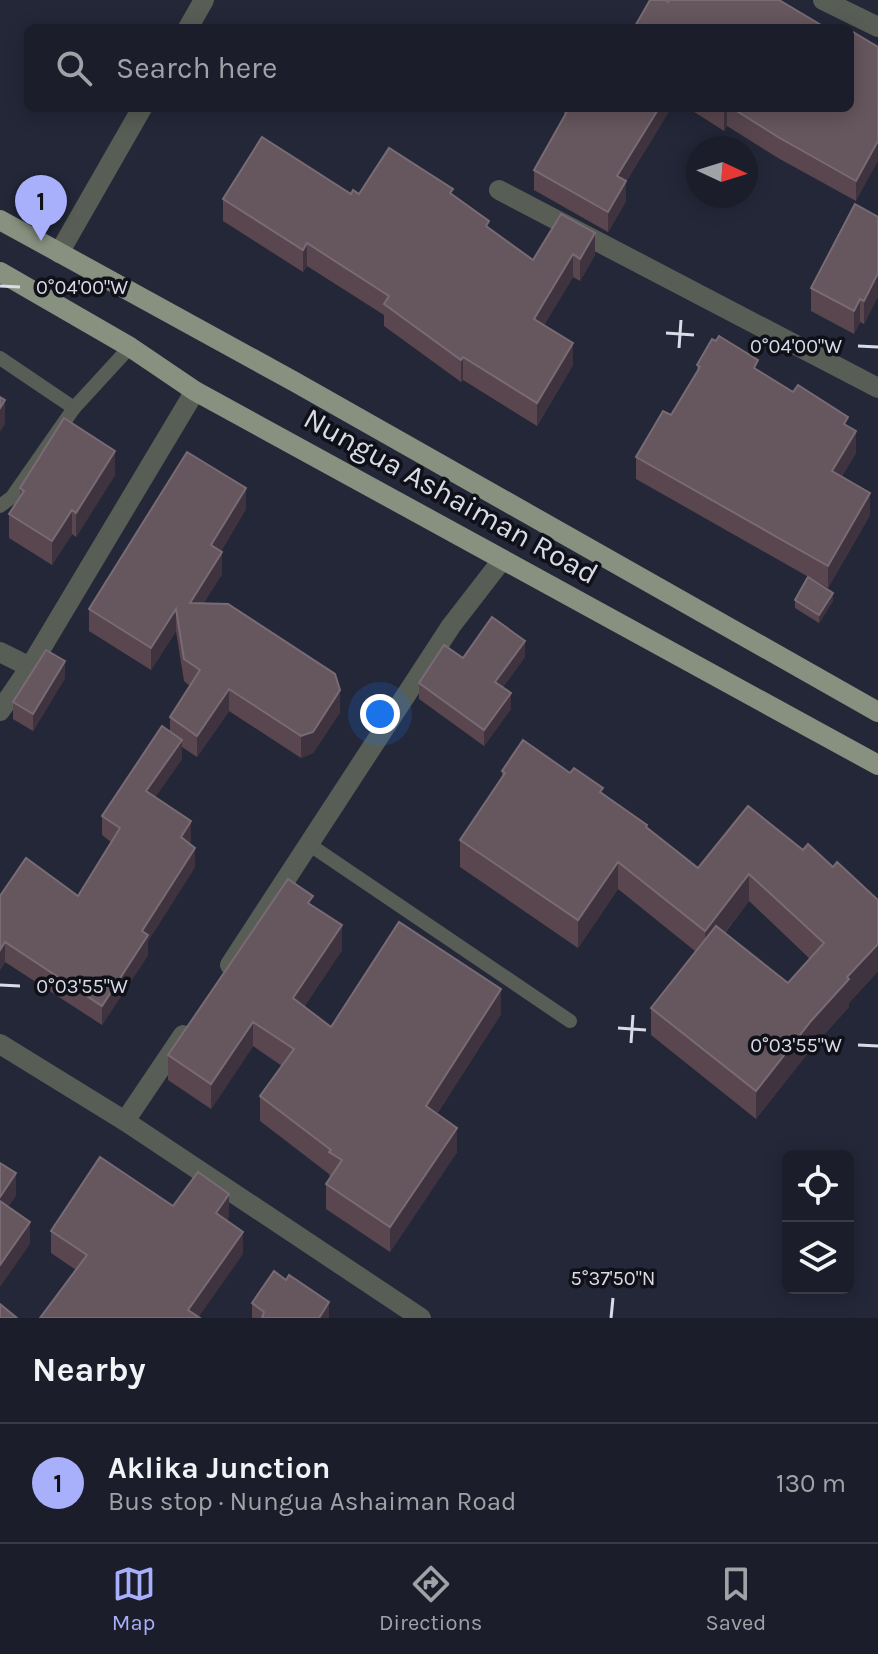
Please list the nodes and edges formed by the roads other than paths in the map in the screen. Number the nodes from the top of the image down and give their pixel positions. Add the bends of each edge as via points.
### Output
1 (204, 0) edge
2 (823, 0) edge
3 (190, 24) edge
4 (878, 27) edge
5 (140, 112) edge
6 (499, 190) dead end
7 (0, 220) edge
8 (59, 253) junction
9 (0, 272) edge
10 (130, 347) junction
11 (0, 358) edge
12 (878, 388) edge
13 (195, 391) junction
14 (74, 408) junction
15 (0, 506) edge
16 (502, 560) junction
17 (0, 652) edge
18 (30, 667) junction
19 (0, 711) edge
20 (878, 712) edge
21 (878, 765) edge
22 (310, 845) junction
23 (222, 976) edge
24 (196, 1016) edge
25 (570, 1021) dead end
26 (0, 1044) edge
27 (125, 1121) junction
28 (421, 1318) edge

1 - 3 street
2 - 4 street
5 - 8 street
6 - 12 street
7 - 8 main road, Nungua Ashaiman Road
8 - 20 main road, Nungua Ashaiman Road
9 - 10 main road, Nungua Ashaiman Road
10 - 13 main road, Nungua Ashaiman Road
10 - 14 lane
11 - 14 lane
13 - 16 main road, Nungua Ashaiman Road
13 - 18 street
14 - 15 lane via 12,497
16 - 21 main road, Nungua Ashaiman Road
16 - 22 street via 451,626
17 - 18 street
18 - 19 street
22 - 23 street
22 - 25 lane
24 - 27 street
26 - 27 street
27 - 28 street

